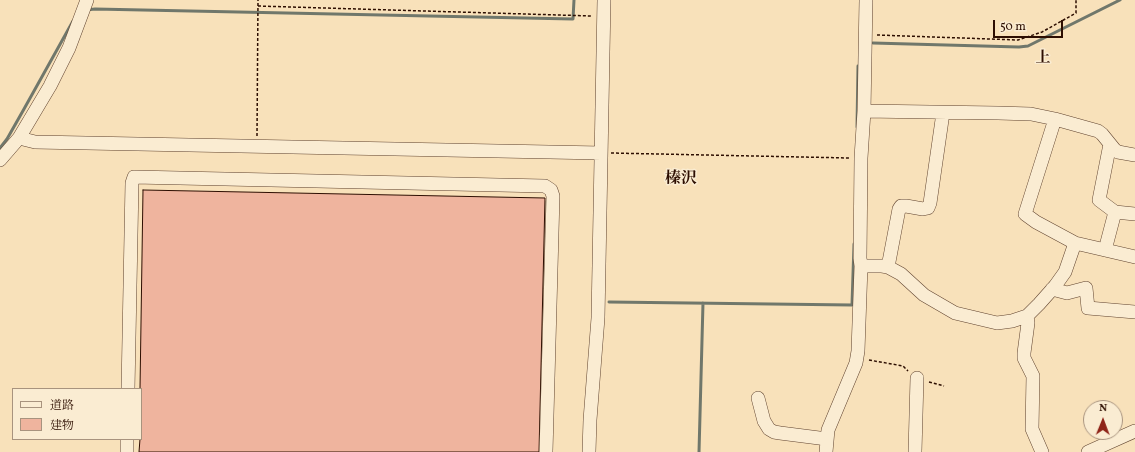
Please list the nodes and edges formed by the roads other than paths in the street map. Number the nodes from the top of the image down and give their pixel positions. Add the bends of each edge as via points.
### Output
1 (87, 0) edge
2 (604, 0) edge
3 (866, 0) edge
4 (864, 111) junction
5 (943, 113) junction
6 (1055, 119) junction
7 (19, 138) junction
8 (1110, 144) junction
9 (601, 154) junction
10 (1135, 156) edge
11 (0, 160) edge
12 (1115, 212) junction
13 (1135, 214) edge
14 (1075, 243) junction
15 (1105, 250) junction
16 (1135, 257) edge
17 (861, 266) junction
18 (888, 267) junction
19 (1052, 289) junction
20 (1135, 312) edge
21 (1027, 316) junction
22 (917, 378) road end
23 (128, 388) edge
24 (758, 398) dead end
25 (1135, 431) edge
26 (827, 439) junction
27 (127, 440) edge
28 (1112, 447) edge
29 (126, 452) edge
30 (546, 452) edge
31 (589, 452) edge
32 (826, 452) edge
33 (916, 452) edge
34 (1042, 452) edge
35 (1088, 452) edge

1 - 7 street via 69,48
2 - 9 street
3 - 4 street
4 - 5 street
4 - 17 street via 861,158
5 - 6 street via 1025,114
5 - 18 street via 930,203 928,208 924,209 901,206
6 - 8 street via 1098,131
6 - 14 street via 1025,214
7 - 9 street via 35,142
7 - 11 street
8 - 10 street via 1118,152
8 - 12 street via 1098,200
9 - 31 street via 598,318
12 - 13 street
12 - 15 street
14 - 15 street
14 - 19 street via 1065,272
15 - 16 street
17 - 18 street
17 - 26 street via 857,358 831,421
18 - 21 street via 901,274 924,295 955,313 997,323
19 - 20 street via 1067,293 1086,288 1088,308
19 - 21 street
21 - 34 street via 1024,358 1033,376 1032,429
22 - 33 street
23 - 30 street via 134,177 545,186 551,190 553,196
24 - 26 street via 764,421 774,432
25 - 28 street
26 - 32 street
27 - 29 street
28 - 35 street

